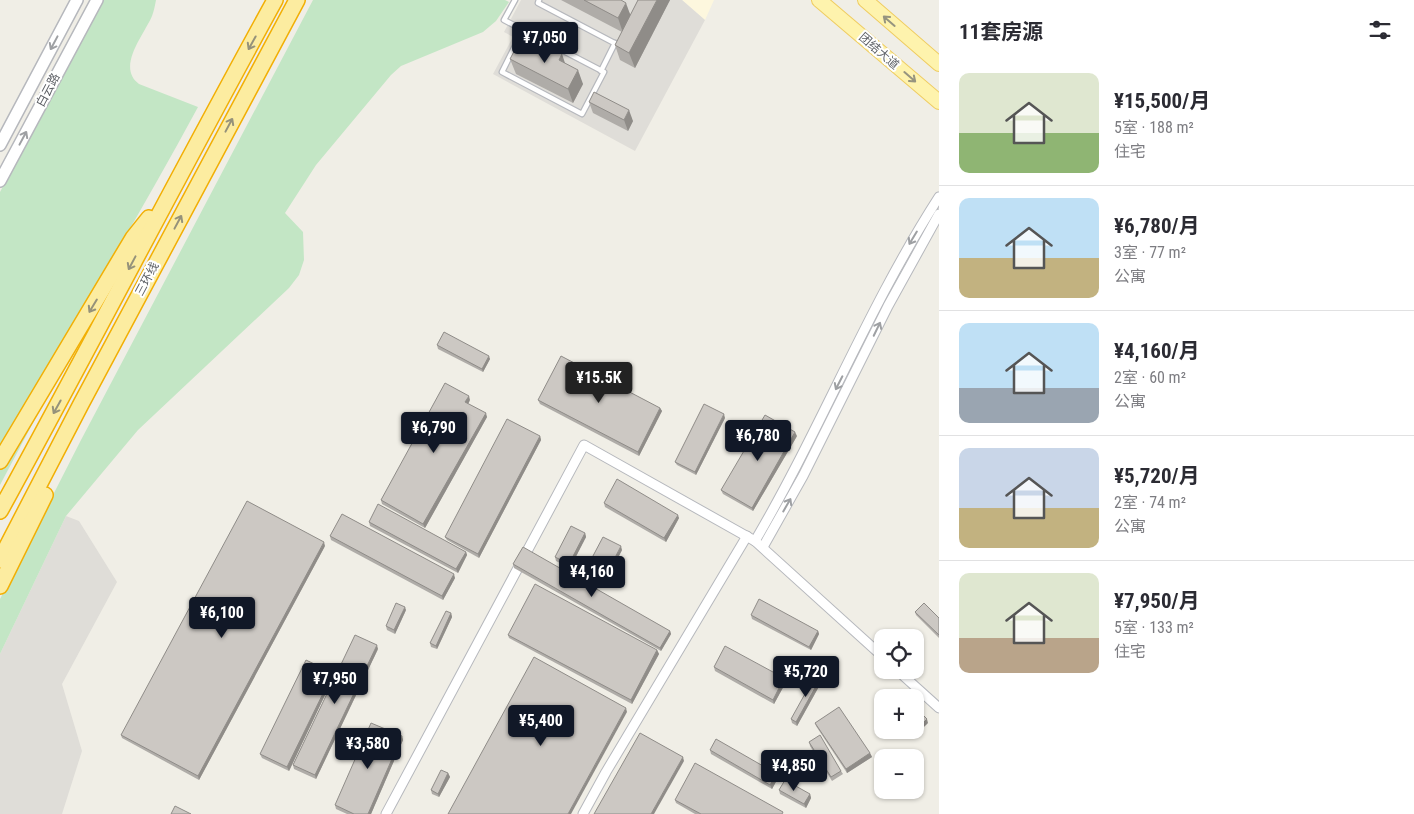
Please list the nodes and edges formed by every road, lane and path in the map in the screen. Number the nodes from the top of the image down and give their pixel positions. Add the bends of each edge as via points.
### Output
1 (77, 0) edge
2 (97, 0) edge
3 (275, 0) edge
4 (297, 0) edge
5 (515, 0) edge
6 (539, 0) edge
7 (820, 0) edge
8 (865, 0) edge
9 (523, 30) junction
10 (626, 39) edge
11 (616, 43) junction
12 (939, 64) edge
13 (601, 71) junction
14 (939, 102) edge
15 (0, 145) edge
16 (0, 182) edge
17 (169, 194) junction
18 (939, 197) edge
19 (939, 214) edge
20 (81, 404) junction
21 (0, 461) edge
22 (0, 511) edge
23 (751, 539) junction
24 (762, 547) junction
25 (0, 560) edge
26 (0, 586) edge
27 (874, 649) edge
28 (907, 679) edge
29 (939, 708) edge
30 (386, 814) edge
31 (584, 814) edge

1 -> 15 street, 白云路
16 -> 2 street, 白云路
3 -> 17 highway, 三环线
20 -> 4 highway, 三环线
5 - 9 lane via 504,20
6 - 11 lane via 538,3
7 -> 14 main road, 团结大道
12 -> 8 main road
9 - 13 lane
9 - 13 lane via 502,72 582,114 604,72
10 - 11 lane via 622,46
11 - 13 lane
17 -> 21 highway via 133,238
17 -> 22 highway, 三环线
18 -> 23 street via 903,255 798,464
24 -> 19 street via 803,476 888,306
20 - 25 highway, 三环线
20 - 26 highway via 74,437
23 - 24 street
23 - 30 street via 584,445
23 - 31 street via 606,772
24 - 27 street
28 - 29 street

